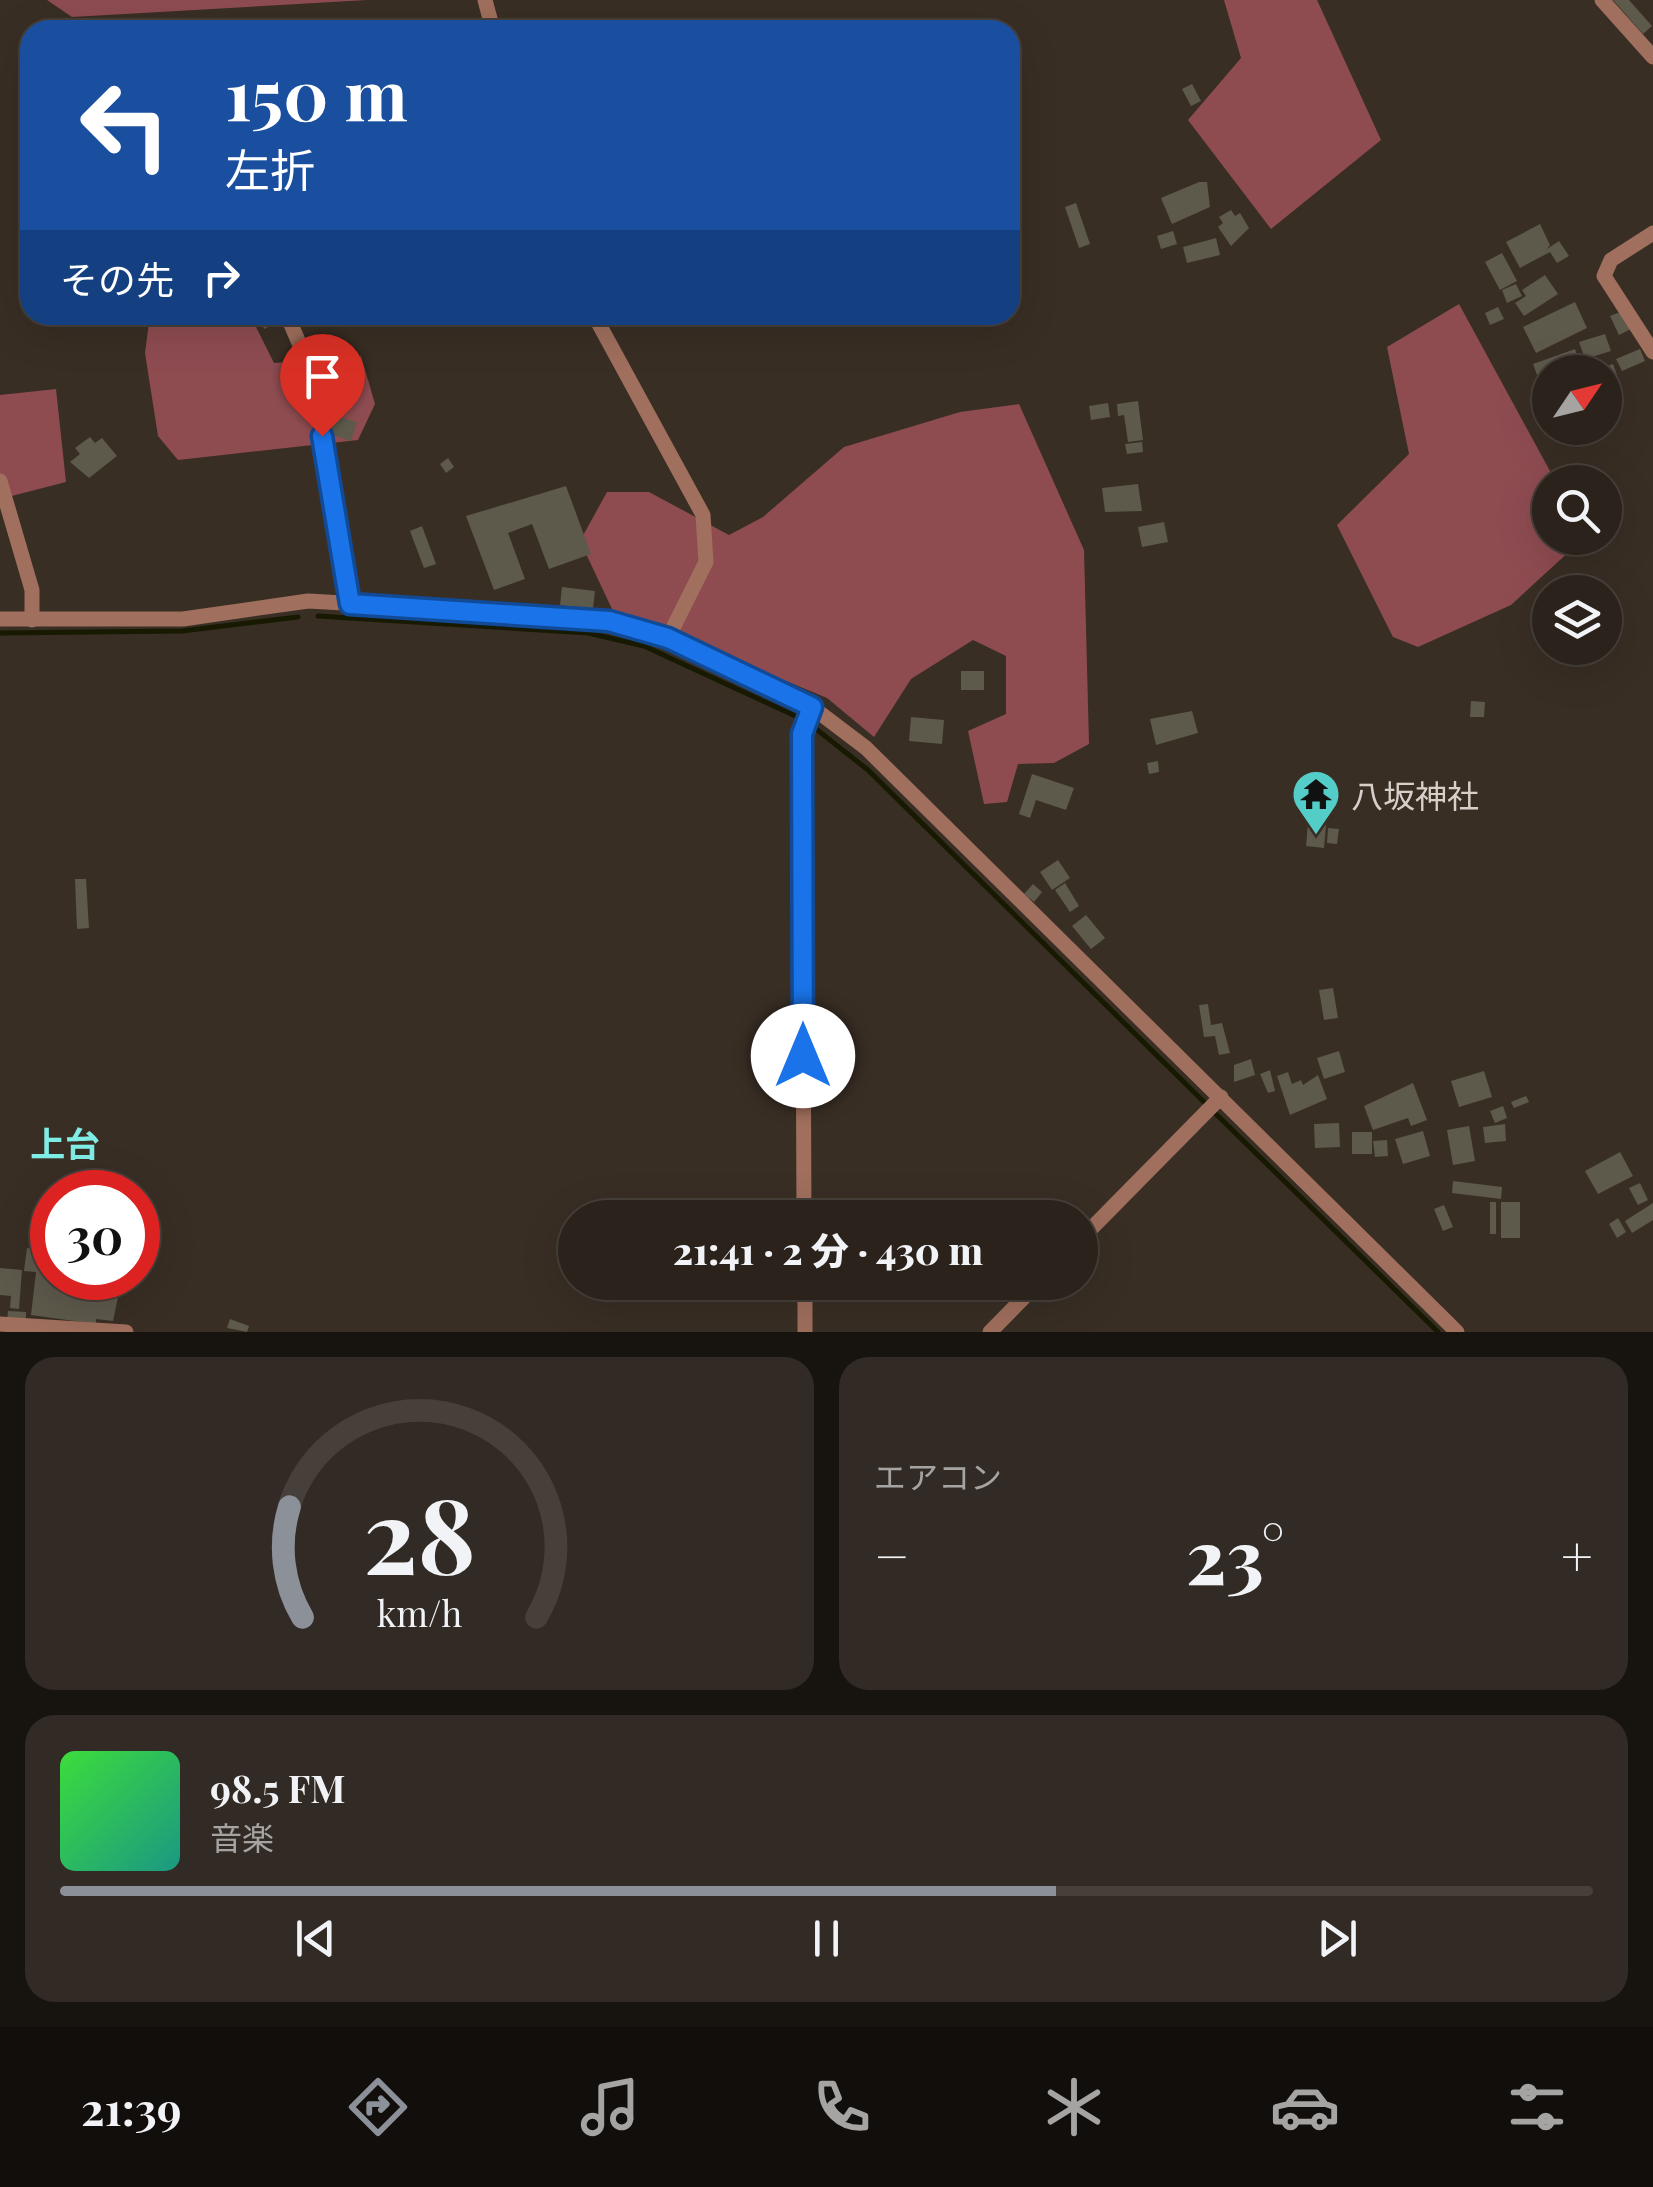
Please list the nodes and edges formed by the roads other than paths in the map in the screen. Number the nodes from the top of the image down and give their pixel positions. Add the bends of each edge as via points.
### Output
1 (1602, 0) edge
2 (1653, 58) edge
3 (1653, 234) edge
4 (291, 325) edge
5 (599, 325) edge
6 (1653, 352) edge
7 (0, 481) edge
8 (350, 604) junction
9 (0, 619) edge
10 (32, 620) junction
11 (668, 638) junction
12 (808, 717) junction
13 (1221, 1097) junction
14 (804, 1200) edge
15 (1098, 1222) edge
16 (805, 1300) edge
17 (1021, 1300) edge
18 (0, 1324) edge
19 (126, 1332) edge
20 (805, 1332) edge
21 (990, 1332) edge
22 (1457, 1332) edge

1 - 2 street
3 - 6 street via 1612,260 1604,276
4 - 8 street via 324,400 322,436
5 - 11 street via 703,514 706,562
7 - 10 street via 32,590
8 - 10 street via 308,601 184,619
8 - 11 street via 577,616
9 - 10 street
11 - 12 street
12 - 13 street via 866,748
12 - 14 street
13 - 15 street
13 - 22 street
16 - 20 street
17 - 21 street
18 - 19 street

